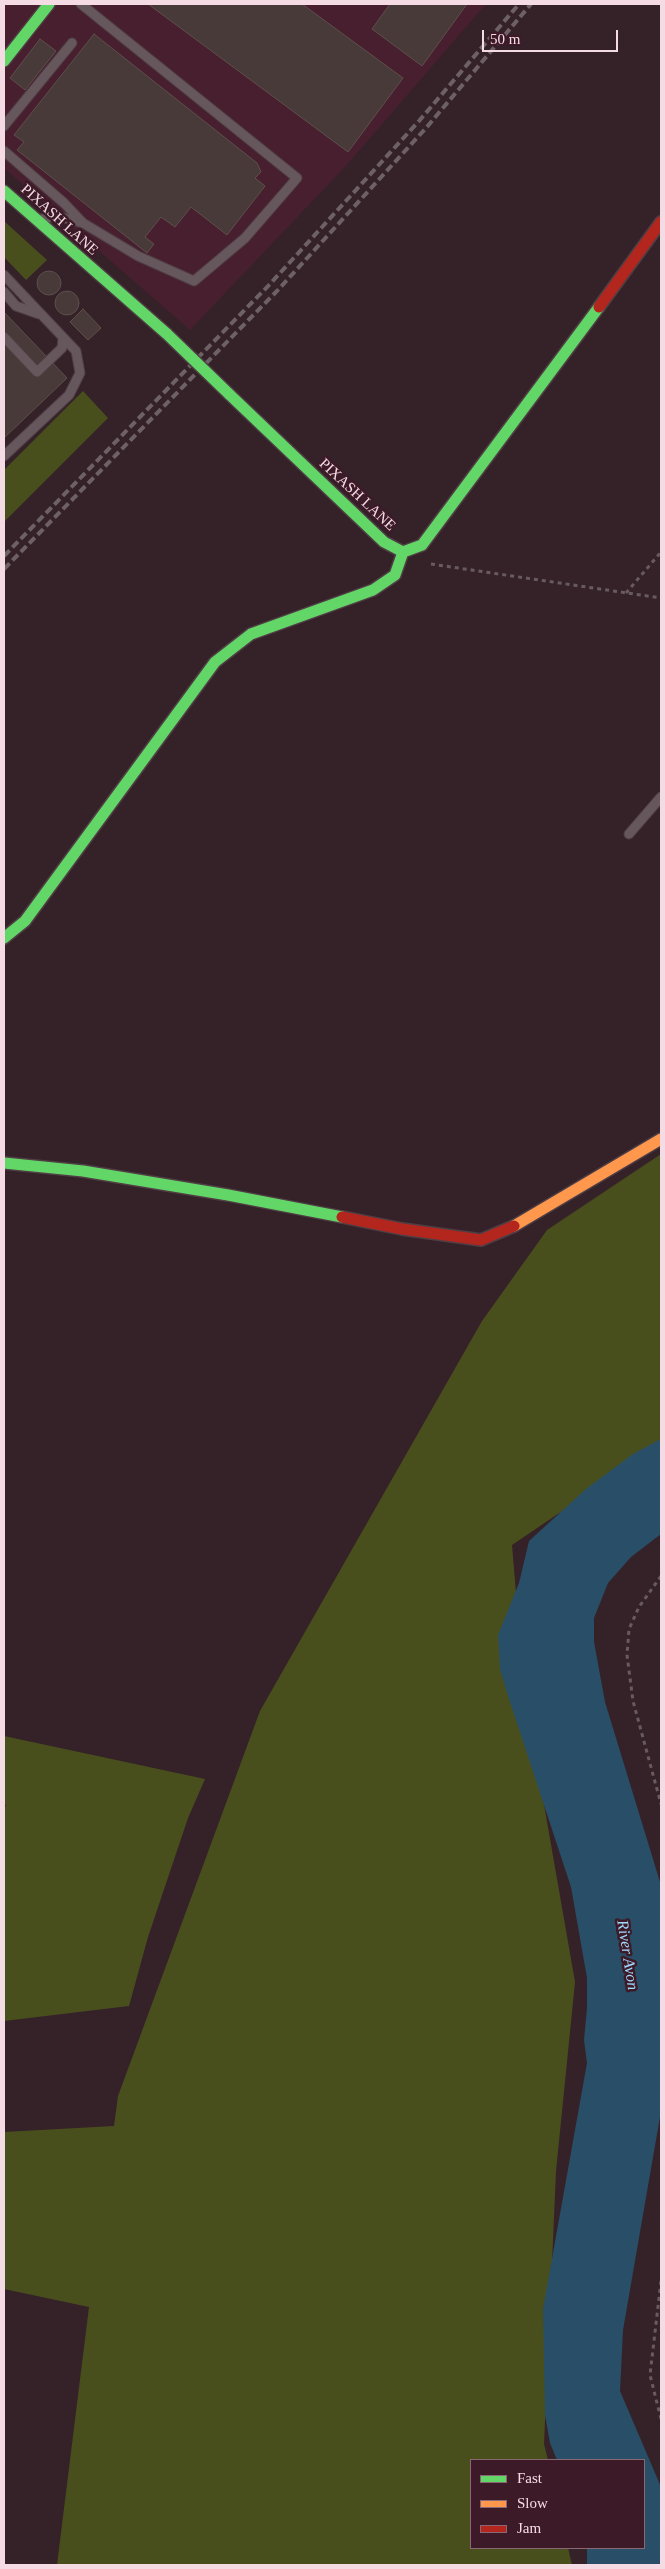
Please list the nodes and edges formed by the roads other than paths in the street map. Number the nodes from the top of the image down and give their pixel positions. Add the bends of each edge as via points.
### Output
1 (49, 4) edge
2 (80, 4) edge
3 (72, 43) dead end
4 (4, 61) edge
5 (4, 126) edge
6 (4, 151) edge
7 (4, 191) edge
8 (34, 219) junction
9 (661, 222) edge
10 (83, 223) junction
11 (4, 275) edge
12 (4, 292) edge
13 (41, 314) junction
14 (4, 336) edge
15 (64, 338) junction
16 (4, 456) edge
17 (403, 552) junction
18 (661, 796) edge
19 (629, 834) dead end
20 (4, 938) edge
21 (661, 1139) edge
22 (4, 1163) edge

1 - 4 street
2 - 10 lane via 297,178 245,238 194,281 138,256
3 - 5 lane
6 - 10 lane via 64,202
7 - 8 street, PIXASH LANE
8 - 10 lane via 56,216
8 - 17 street, PIXASH LANE, bridge via 167,334 384,542
9 - 17 street via 459,498 422,545
11 - 13 lane
12 - 13 lane via 16,306
13 - 15 lane
14 - 15 lane via 37,372 62,348
15 - 16 lane via 76,351 80,373 70,396
17 - 20 street via 395,575 372,590 251,634 215,662 25,921
18 - 19 lane
21 - 22 street via 514,1226 481,1240 402,1229 83,1171

